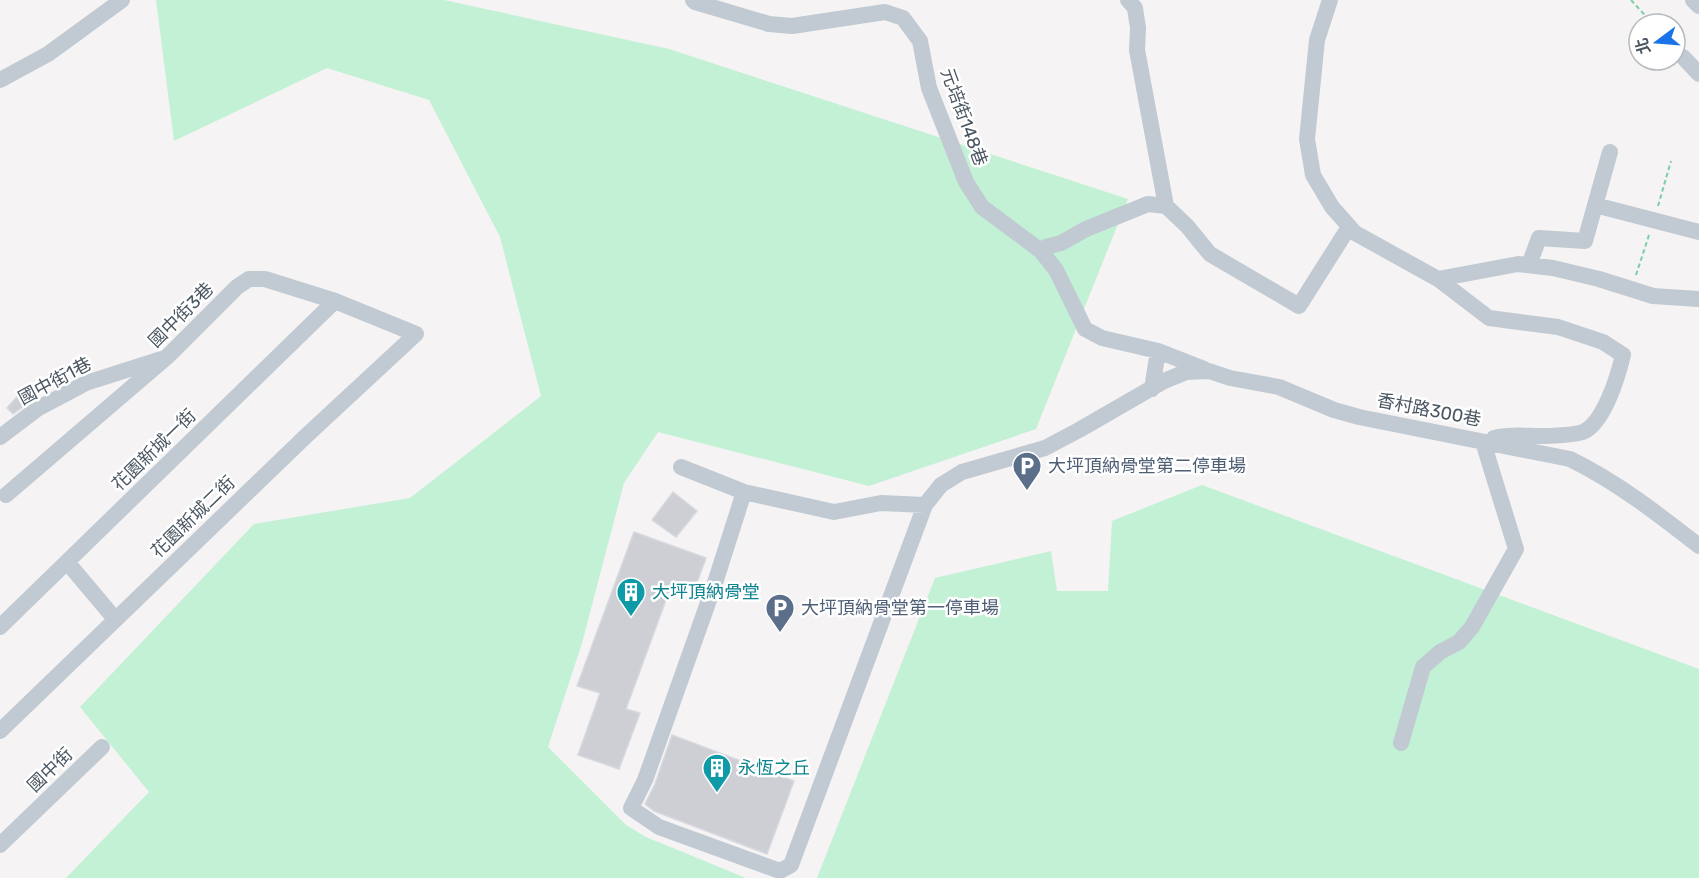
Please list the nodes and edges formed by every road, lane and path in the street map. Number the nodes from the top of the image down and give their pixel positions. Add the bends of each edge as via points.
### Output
1 (122, 0) edge
2 (693, 0) edge
3 (1128, 0) edge
4 (1330, 0) edge
5 (1631, 0) edge
6 (1693, 0) edge
7 (1699, 6) edge
8 (1642, 12) edge
9 (1687, 61) edge
10 (1699, 74) edge
11 (0, 80) edge
12 (1610, 152) dead end
13 (1595, 205) junction
14 (1166, 206) junction
15 (1349, 226) junction
16 (1699, 232) edge
17 (1041, 252) junction
18 (1529, 265) junction
19 (1438, 279) junction
20 (1699, 299) edge
21 (335, 301) junction
22 (416, 334) joint
23 (1158, 351) junction
24 (167, 357) junction
25 (1209, 371) junction
26 (1152, 389) junction
27 (0, 437) edge
28 (1483, 442) junction
29 (681, 467) dead end
30 (744, 492) junction
31 (6, 495) dead end
32 (925, 506) junction
33 (1699, 546) edge
34 (67, 562) junction
35 (115, 619) junction
36 (0, 627) edge
37 (0, 731) edge
38 (1401, 743) dead end
39 (102, 747) dead end
40 (0, 845) edge

1 - 11 street via 48,54
2 - 17 street, 元培街148巷 via 769,24 792,26 885,12 903,18 920,41 929,88 966,182 982,207
3 - 14 street via 1135,8 1137,50
4 - 15 street, 香村路300巷 via 1317,40 1307,139 1313,175
5 - 8 path
6 - 7 street
9 - 10 street
12 - 13 street
13 - 16 street
13 - 18 street via 1585,241 1539,238
14 - 15 street via 1210,254 1299,306
14 - 17 street via 1148,204
15 - 19 street, 香村路300巷
17 - 23 street, 元培街148巷 via 1056,270 1085,329 1102,338
18 - 19 street
18 - 20 street via 1599,279 1653,296
19 - 28 street, 香村路300巷 via 1489,318 1558,327 1604,342 1623,355 1600,418 1583,432 1502,436
21 - 22 street, 國中街3巷
21 - 24 street, 國中街3巷 via 265,279 249,279
21 - 34 street, 花園新城一街
22 - 35 street, 花園新城二街
23 - 25 street, 元培街148巷
23 - 26 street
24 - 27 street, 國中街1巷 via 86,383 38,409
24 - 31 street, 國中街3巷
25 - 26 street, 香村路300巷 via 1186,372
25 - 28 street, 香村路300巷 via 1279,387 1351,415
26 - 32 street, 香村路300巷 via 1045,447 962,472 942,485
28 - 33 street via 1570,459 1639,500
28 - 38 street via 1516,549 1472,627 1459,642 1423,667
29 - 30 street
30 - 32 street via 834,512 881,503
30 - 32 street via 645,780 631,807 659,827 780,872 791,865
34 - 35 street
34 - 36 street, 花園新城一街
35 - 37 street, 花園新城二街
39 - 40 street, 國中街

